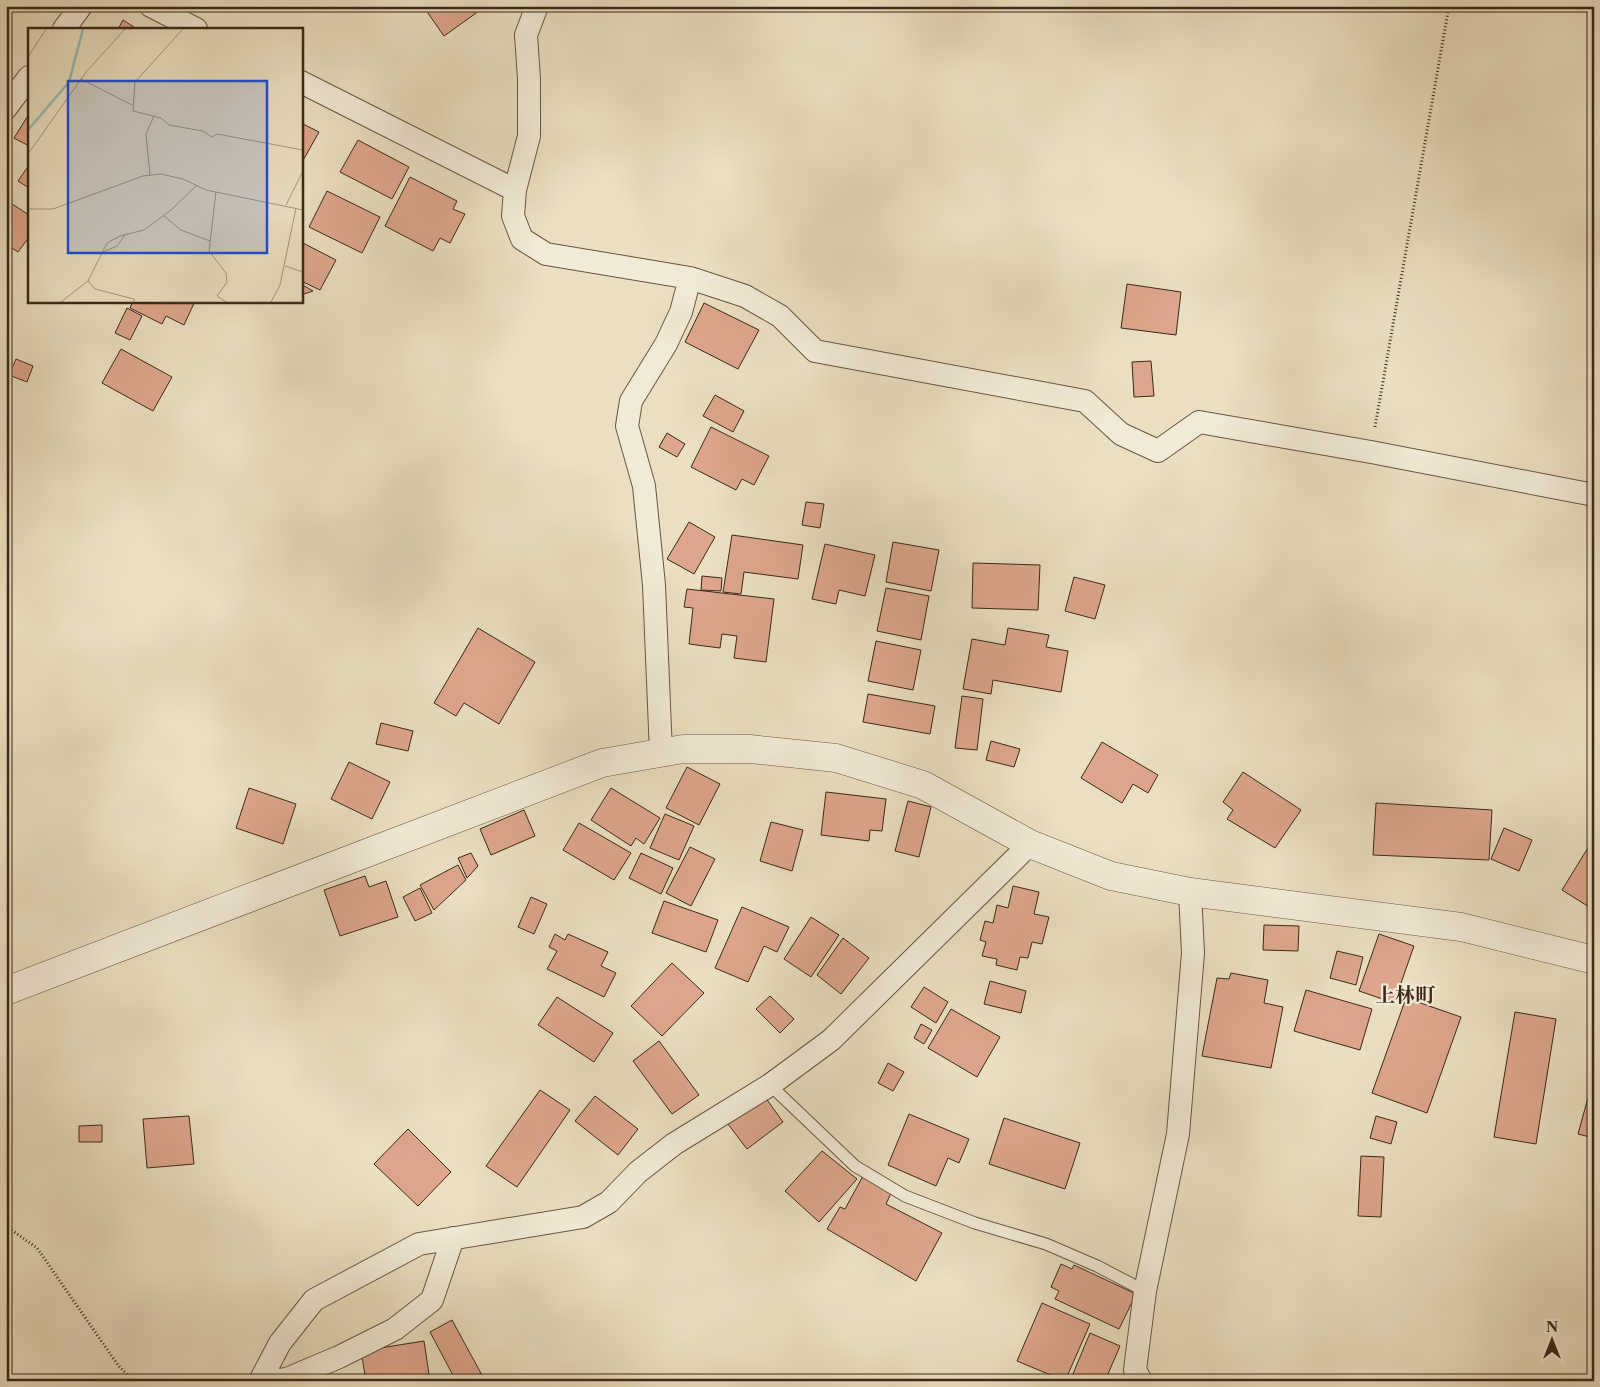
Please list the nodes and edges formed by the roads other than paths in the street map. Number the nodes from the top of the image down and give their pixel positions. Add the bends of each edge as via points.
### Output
1 (81, 6) edge
2 (151, 6) edge
3 (537, 6) edge
4 (65, 28) edge
5 (194, 28) edge
6 (28, 78) edge
7 (302, 83) edge
8 (6, 108) edge
9 (515, 190) junction
10 (690, 278) junction
11 (1594, 495) edge
12 (661, 753) junction
13 (1030, 844) junction
14 (1190, 892) junction
15 (1594, 960) edge
16 (6, 991) edge
17 (770, 1085) junction
18 (453, 1238) junction
19 (1146, 1291) junction
20 (260, 1381) edge
21 (272, 1381) edge
22 (1141, 1381) edge

1 - 4 street
2 - 5 street
3 - 9 street via 526,34 529,136
6 - 8 street
7 - 9 street
9 - 10 street via 513,216 522,239 546,254
10 - 11 street via 745,296 780,316 814,351 1085,401 1121,434 1158,451 1199,422
10 - 12 street via 681,312 666,344 631,401 627,426 644,486 654,585
12 - 13 street via 683,749 750,749 836,758 923,785
12 - 16 street via 602,763
13 - 14 street via 1111,876
13 - 17 street via 831,1040
14 - 15 street via 1460,927
14 - 19 street via 1193,953 1178,1134
17 - 18 street via 674,1144 638,1172 608,1202 583,1217
17 - 19 lane via 855,1166 905,1196 975,1223 1046,1244
18 - 20 street via 419,1244 314,1300 280,1343
18 - 21 street via 432,1300 402,1324 338,1357 287,1379
19 - 22 street via 1135,1370

